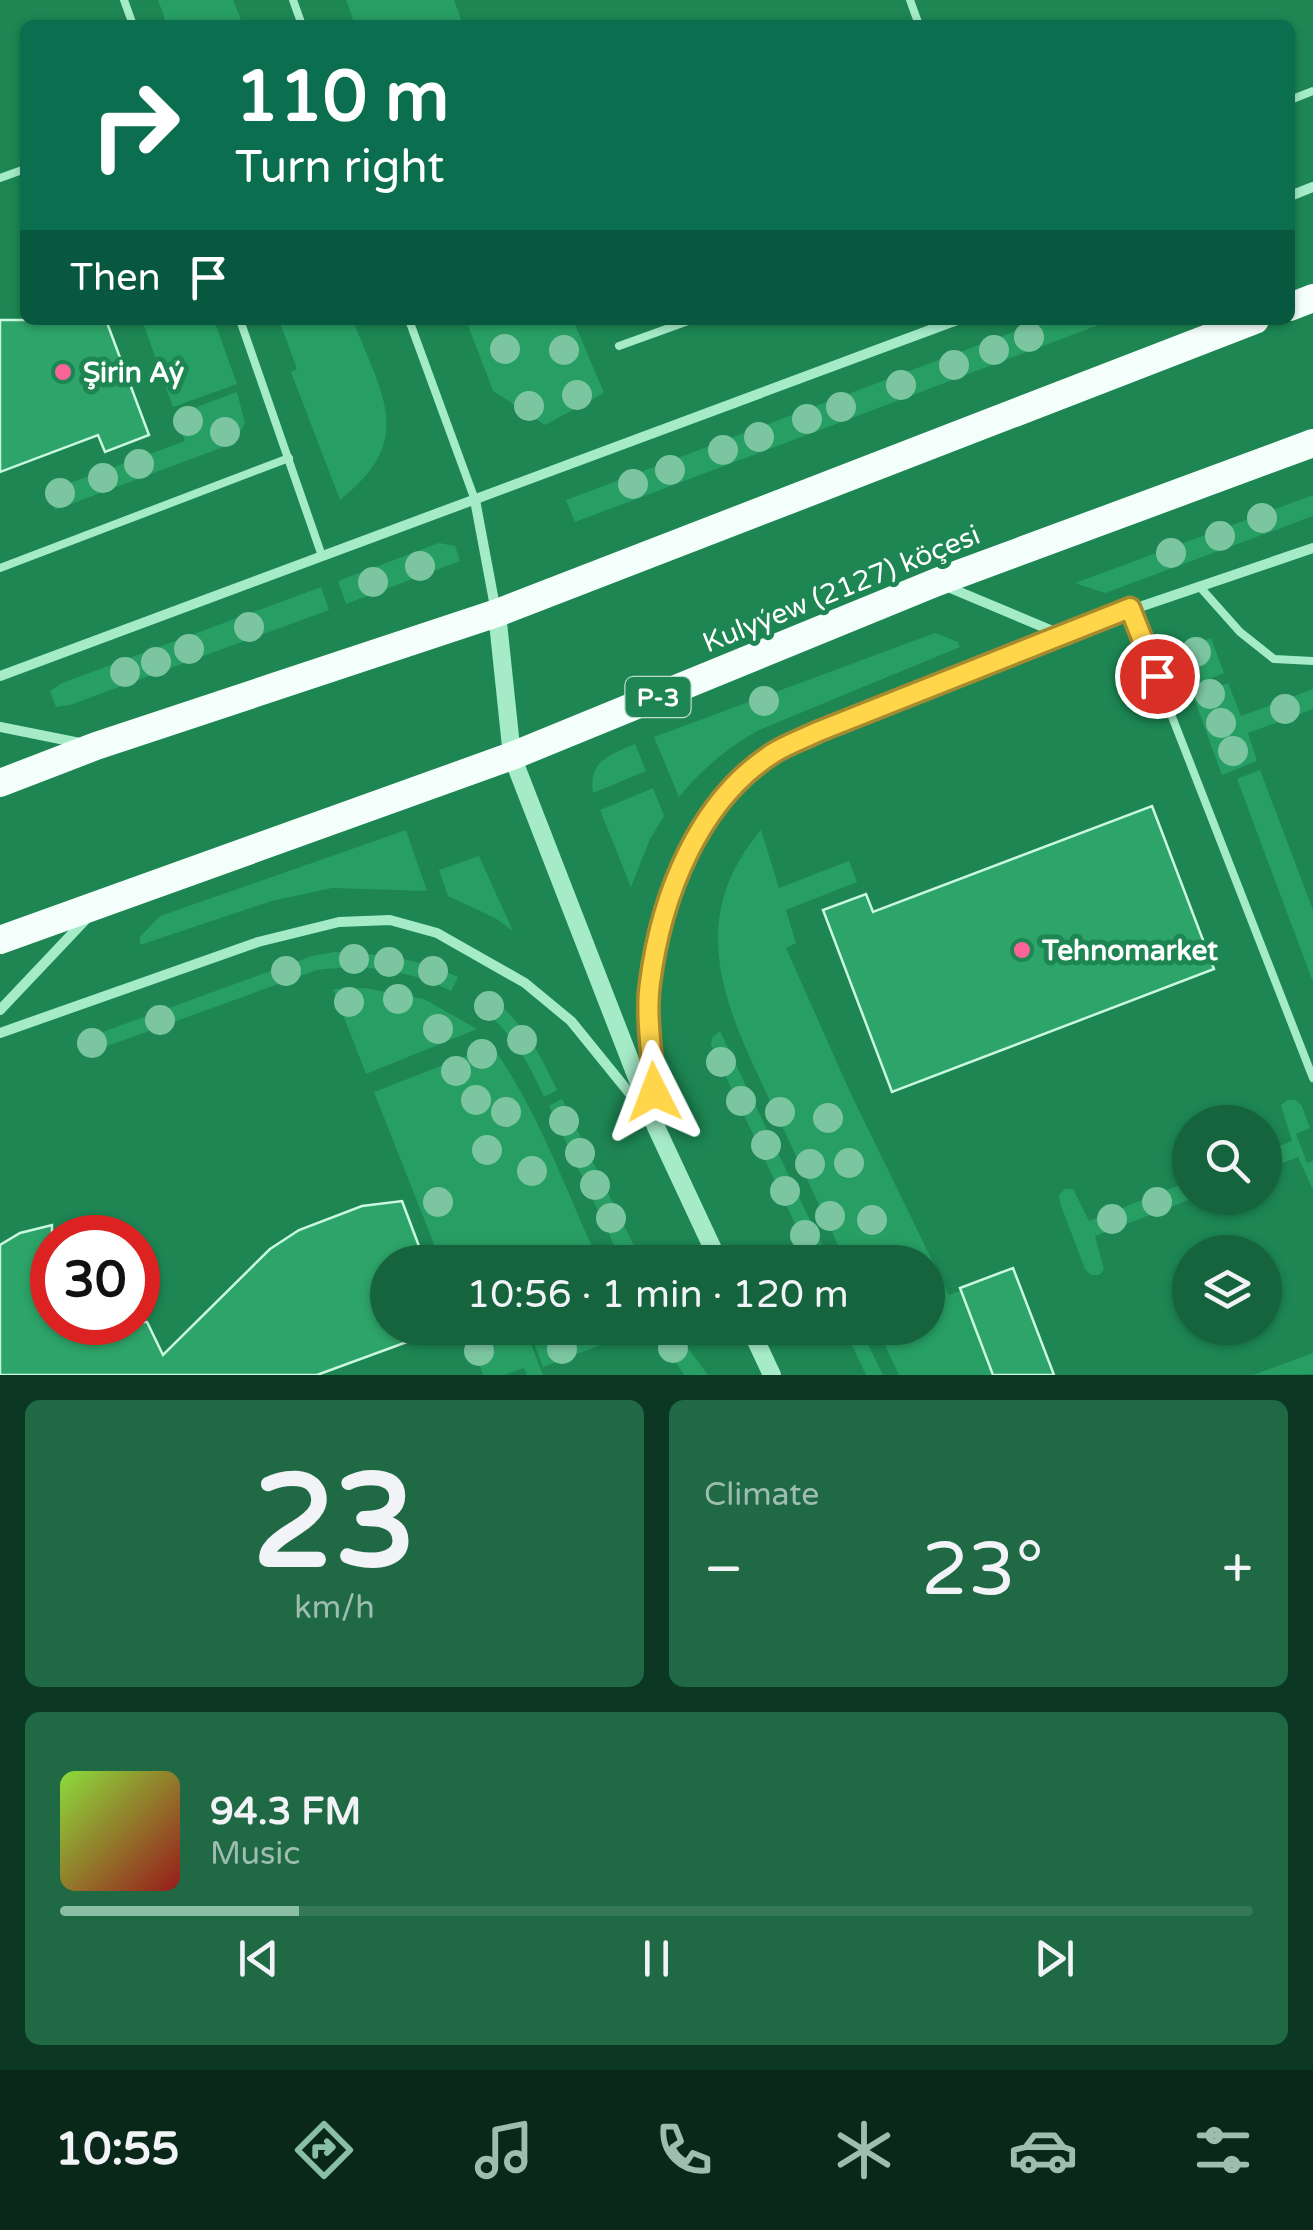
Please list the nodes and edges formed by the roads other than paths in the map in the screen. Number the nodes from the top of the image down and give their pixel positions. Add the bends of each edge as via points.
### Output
1 (242, 325) edge
2 (411, 325) edge
3 (676, 325) edge
4 (944, 325) edge
5 (1242, 325) edge
6 (619, 346) dead end
7 (1313, 443) edge
8 (289, 458) junction
9 (475, 500) junction
10 (1313, 548) edge
11 (322, 556) junction
12 (0, 568) edge
13 (938, 582) junction
14 (1199, 586) junction
15 (1130, 608) junction
16 (496, 612) junction
17 (1060, 634) junction
18 (1313, 661) edge
19 (0, 676) edge
20 (0, 727) edge
21 (96, 746) junction
22 (512, 756) junction
23 (0, 782) edge
24 (100, 904) junction
25 (0, 940) edge
26 (0, 1010) edge
27 (0, 1033) edge
28 (1313, 1078) edge
29 (656, 1126) junction
30 (711, 1245) edge
31 (758, 1345) edge
32 (772, 1375) edge

1 - 8 lane
2 - 9 lane
3 - 6 lane
4 - 9 street
5 - 16 highway
7 - 13 highway, Kulyýew (2127) köçesi / P-3
8 - 11 lane
8 - 12 lane
9 - 11 street
9 - 16 street
10 - 14 street
11 - 19 street
13 - 17 street
13 - 22 highway, Kulyýew (2127) köçesi / P-3
14 - 15 street
14 - 18 lane via 1274,659
15 - 17 street
15 - 28 lane
16 - 21 highway
16 - 22 street
17 - 29 street via 774,752 708,818 678,872 649,986
20 - 21 street
21 - 23 highway
22 - 24 highway, Kulyýew (2127) köçesi / P-3
22 - 29 street
24 - 25 highway, Kulyýew (2127) köçesi / P-3
24 - 26 street
27 - 29 street via 258,942 339,922 390,920 438,934 524,982 571,1021
29 - 30 street
31 - 32 street

